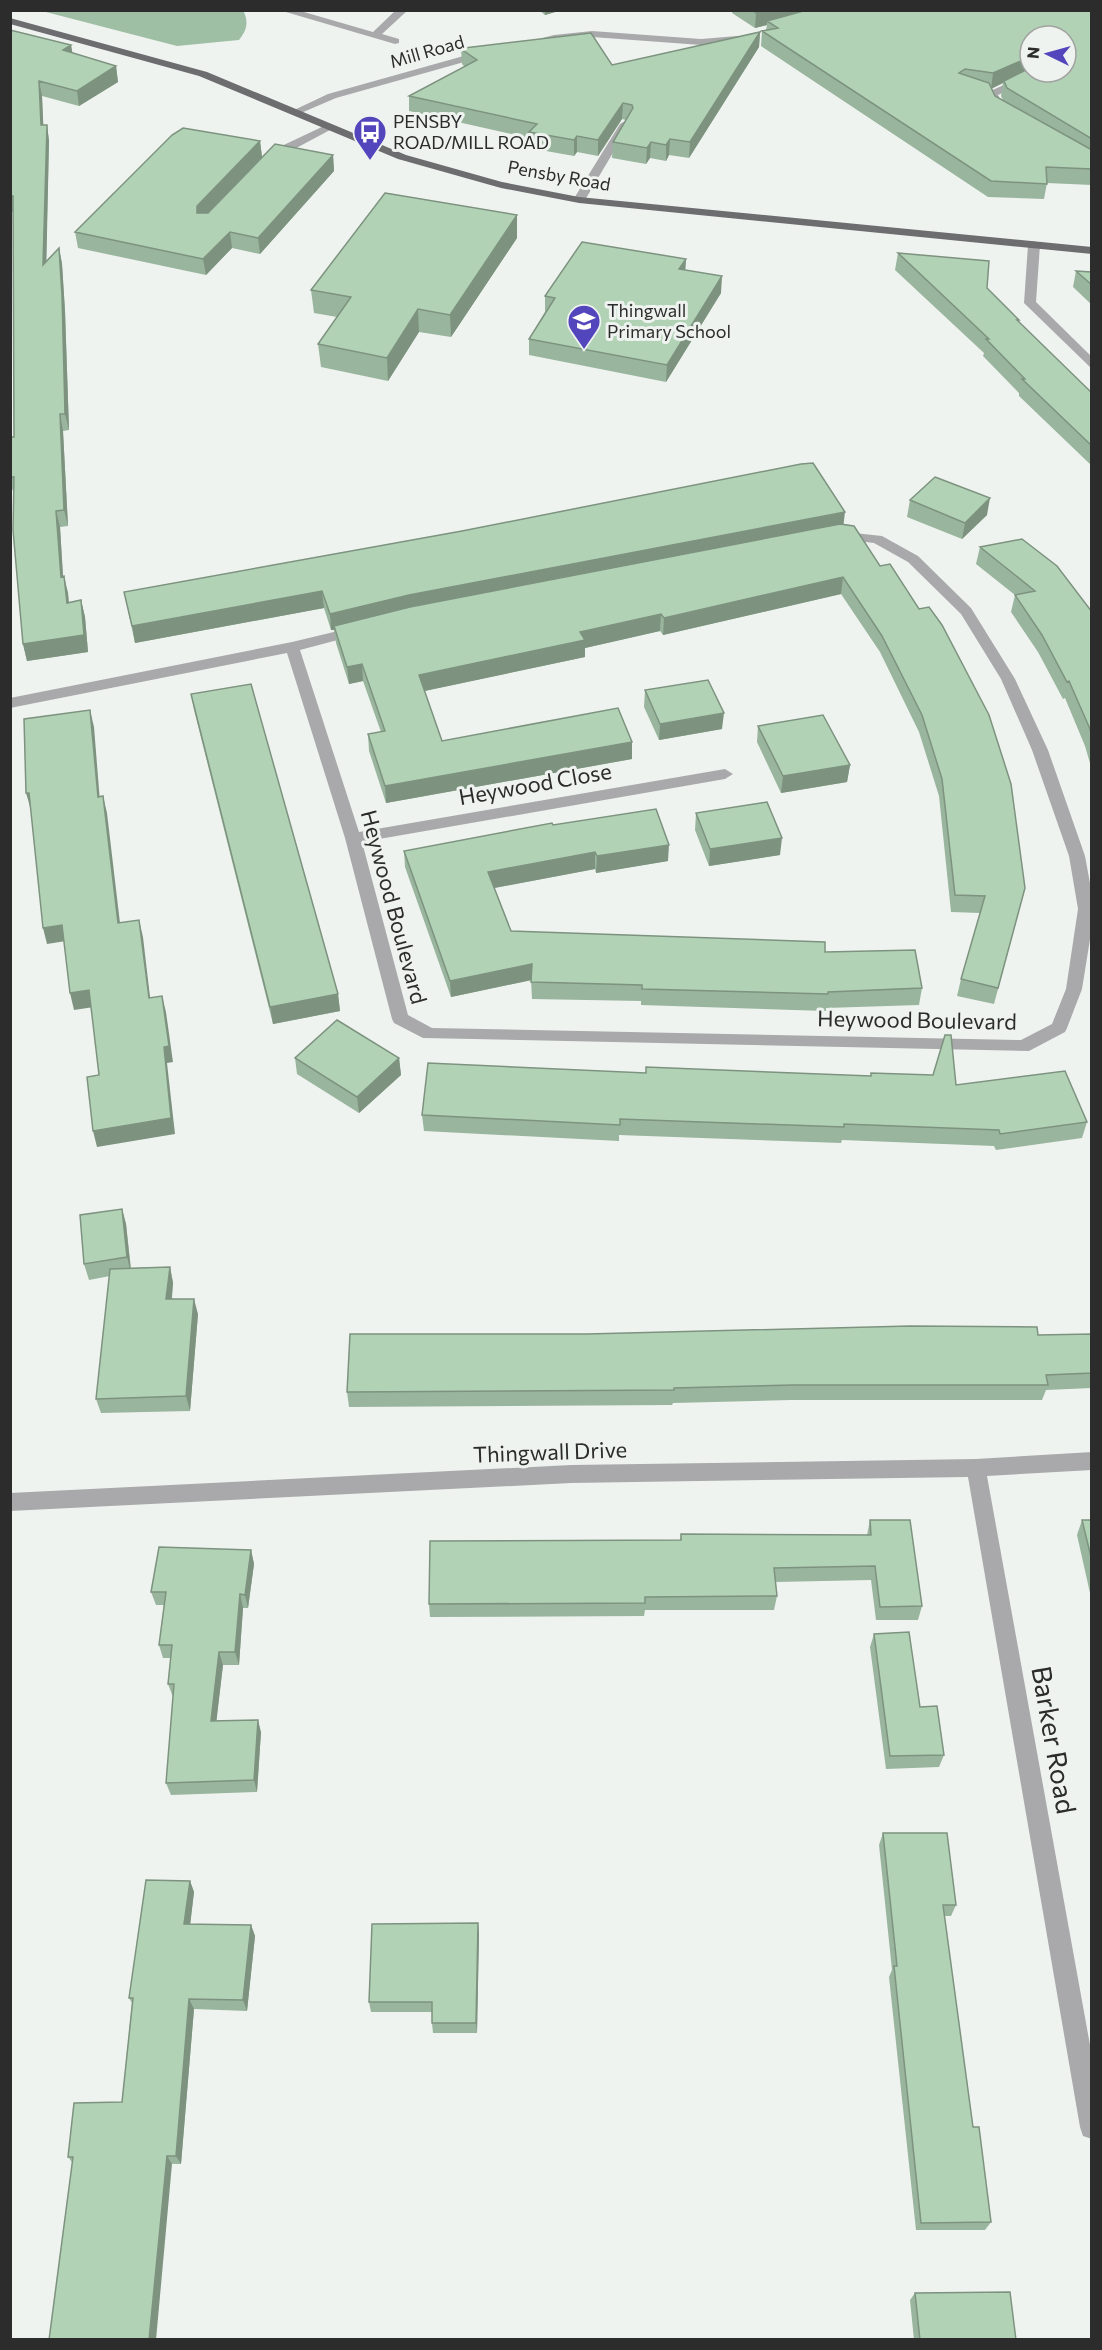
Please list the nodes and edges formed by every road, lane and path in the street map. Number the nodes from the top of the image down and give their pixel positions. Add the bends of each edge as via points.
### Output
1 (284, 10) edge
2 (403, 10) edge
3 (10, 21) edge
4 (375, 35) junction
5 (746, 37) edge
6 (395, 41) dead end
7 (525, 43) edge
8 (492, 51) edge
9 (433, 52) dead end
10 (451, 61) junction
11 (1018, 81) edge
12 (297, 111) junction
13 (1018, 120) edge
14 (626, 123) edge
15 (327, 128) junction
16 (260, 169) edge
17 (579, 200) junction
18 (1034, 245) junction
19 (1092, 251) edge
20 (1092, 365) edge
21 (827, 537) edge
22 (379, 626) edge
23 (292, 647) junction
24 (10, 703) edge
25 (725, 774) dead end
26 (353, 838) junction
27 (1084, 856) edge
28 (1092, 1461) edge
29 (976, 1468) junction
30 (10, 1502) edge
31 (1092, 2127) edge

1 - 4 street
2 - 4 street
3 - 12 main road, Pensby Road via 203,74
4 - 6 street
5 - 7 street via 697,42 587,34
8 - 10 street, Mill Road
9 - 10 street
10 - 12 street, Mill Road via 332,96
11 - 13 street via 988,93 998,107
12 - 15 main road, Pensby Road
14 - 17 street
15 - 16 street via 275,153
15 - 17 main road, Pensby Road via 402,157 501,185
17 - 18 main road, Pensby Road
18 - 19 main road, Pensby Road
18 - 20 street via 1030,303
21 - 27 street, Heywood Boulevard via 877,539 913,559 966,611 1008,679
22 - 23 street
23 - 24 street
23 - 26 street, Heywood Boulevard
25 - 26 street, Heywood Close
26 - 27 street, Heywood Boulevard via 400,1019 429,1034 1023,1046 1059,1028 1074,989 1086,909
28 - 29 street, Thingwall Drive
29 - 30 street, Thingwall Drive via 571,1474
29 - 31 street, Barker Road

